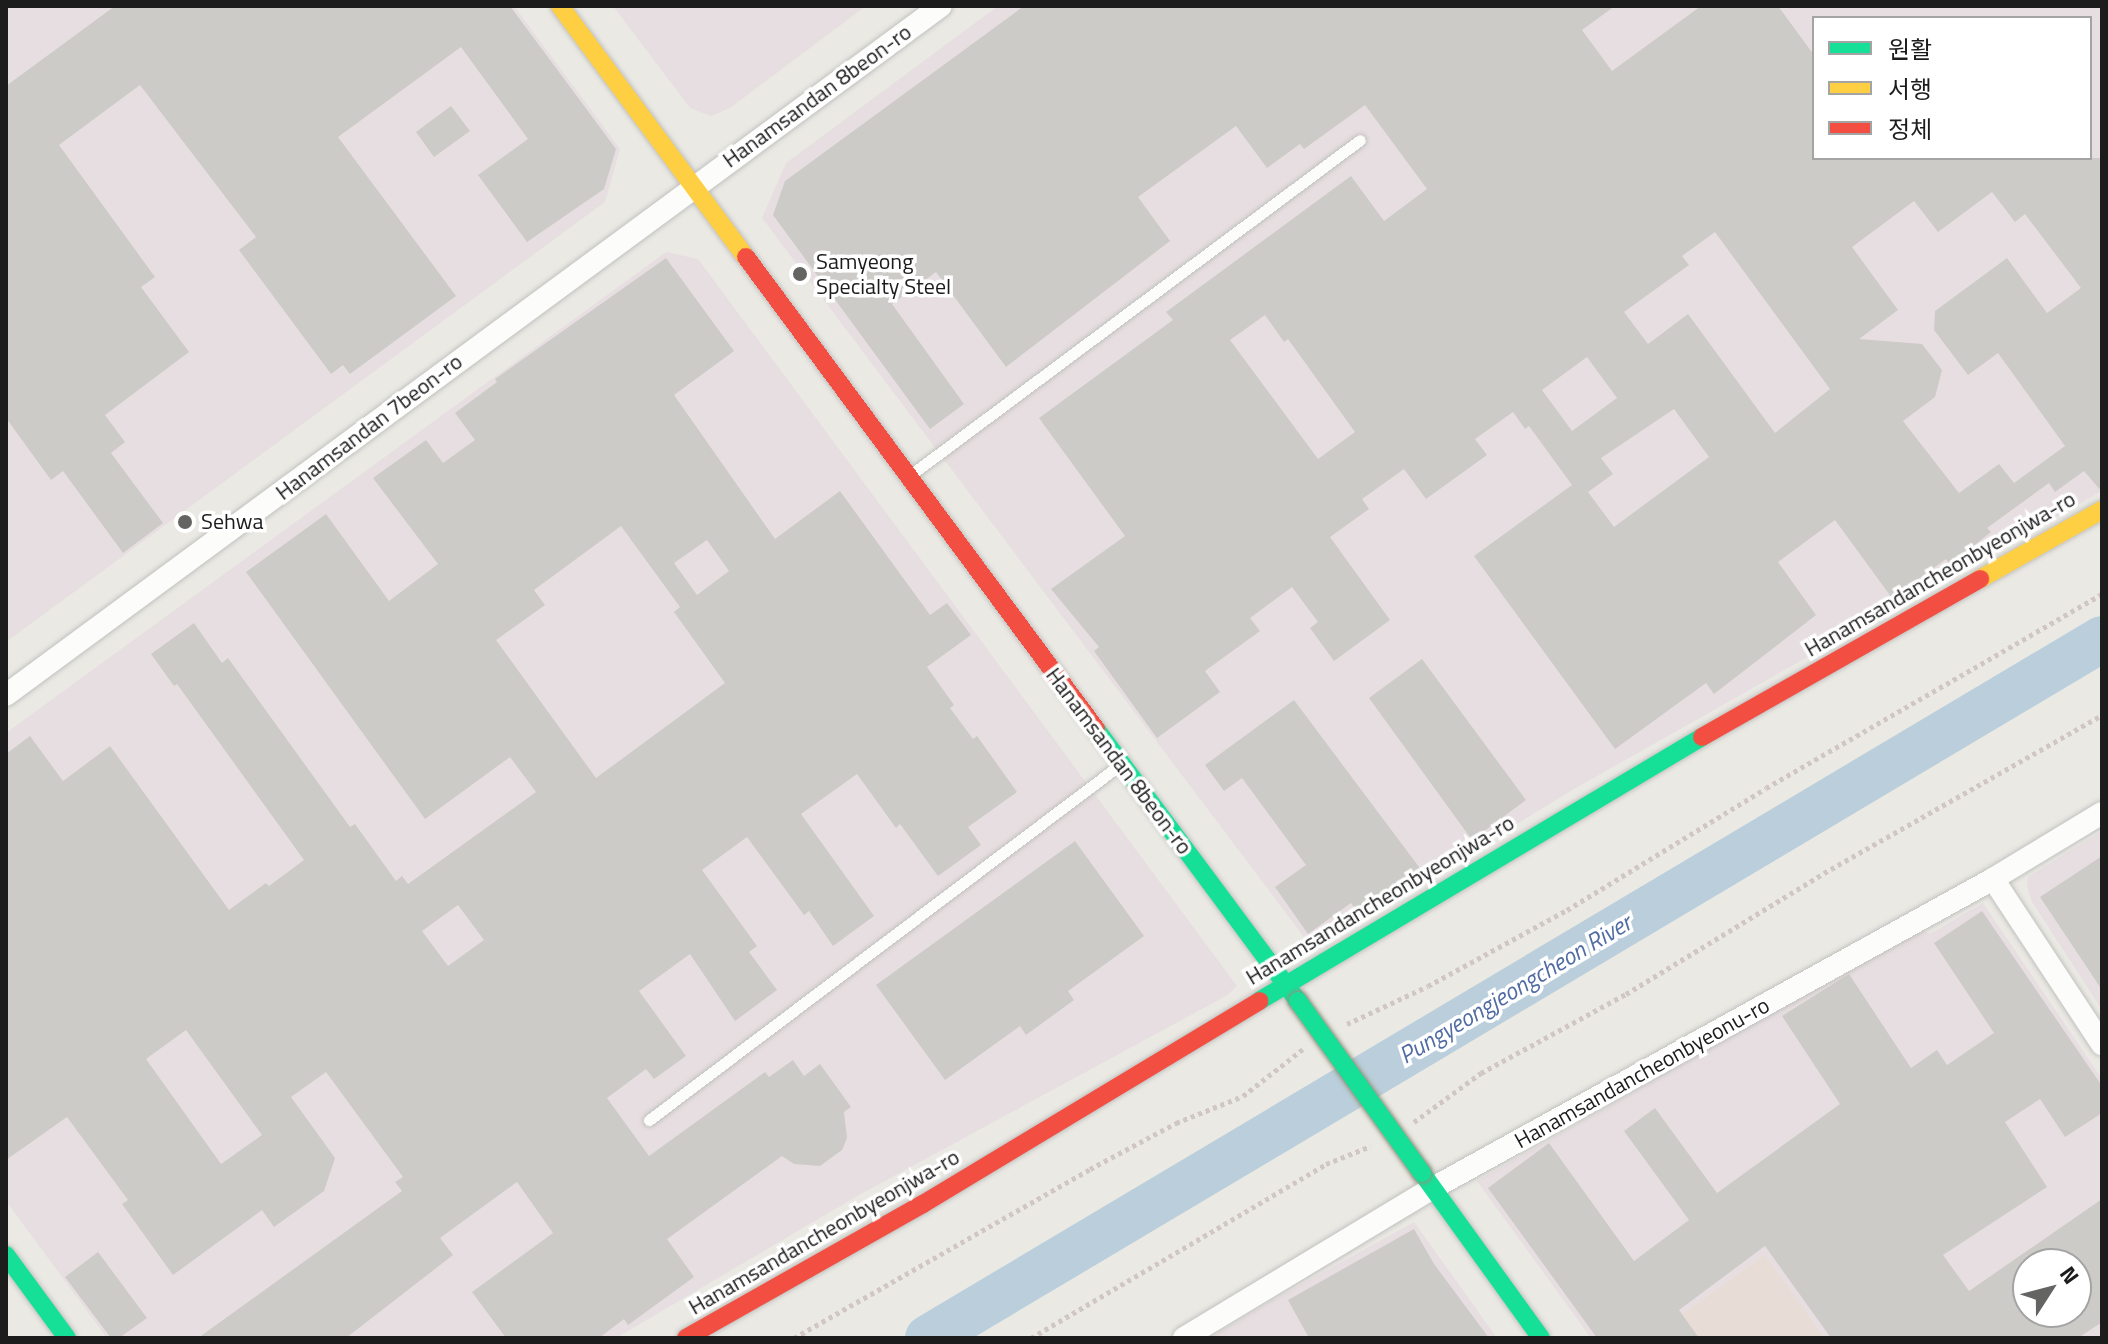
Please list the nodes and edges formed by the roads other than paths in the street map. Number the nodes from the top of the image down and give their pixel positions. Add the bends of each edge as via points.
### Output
1 (560, 6) edge
2 (941, 6) edge
3 (1360, 140) dead end
4 (693, 187) junction
5 (908, 477) junction
6 (2102, 510) edge
7 (6, 695) edge
8 (1121, 764) junction
9 (2102, 813) edge
10 (1993, 879) junction
11 (1286, 984) junction
12 (2102, 1044) edge
13 (649, 1120) dead end
14 (1427, 1181) junction
15 (6, 1255) edge
16 (67, 1338) edge
17 (686, 1338) edge
18 (1184, 1338) edge
19 (1541, 1338) edge

1 - 4 street, Hanamsandan 8beon-ro
2 - 4 street, Hanamsandan 8beon-ro
3 - 5 lane
4 - 5 street, Hanamsandan 8beon-ro
4 - 7 street, Hanamsandan 7beon-ro
5 - 8 street, Hanamsandan 8beon-ro
6 - 11 street, Hanamsandancheonbyeonjwa-ro via 1730,721
8 - 11 street, Hanamsandan 8beon-ro
8 - 13 lane
9 - 10 street, Hanamsandancheonbyeonu-ro
10 - 12 street
10 - 14 street, Hanamsandancheonbyeonu-ro
11 - 14 street, Hanamsandan 8beon-ro, bridge
11 - 17 street, Hanamsandancheonbyeonjwa-ro via 923,1204
14 - 18 street, Hanamsandancheonbyeonu-ro
14 - 19 street, Hanamsandan 8beon-ro
15 - 16 street

